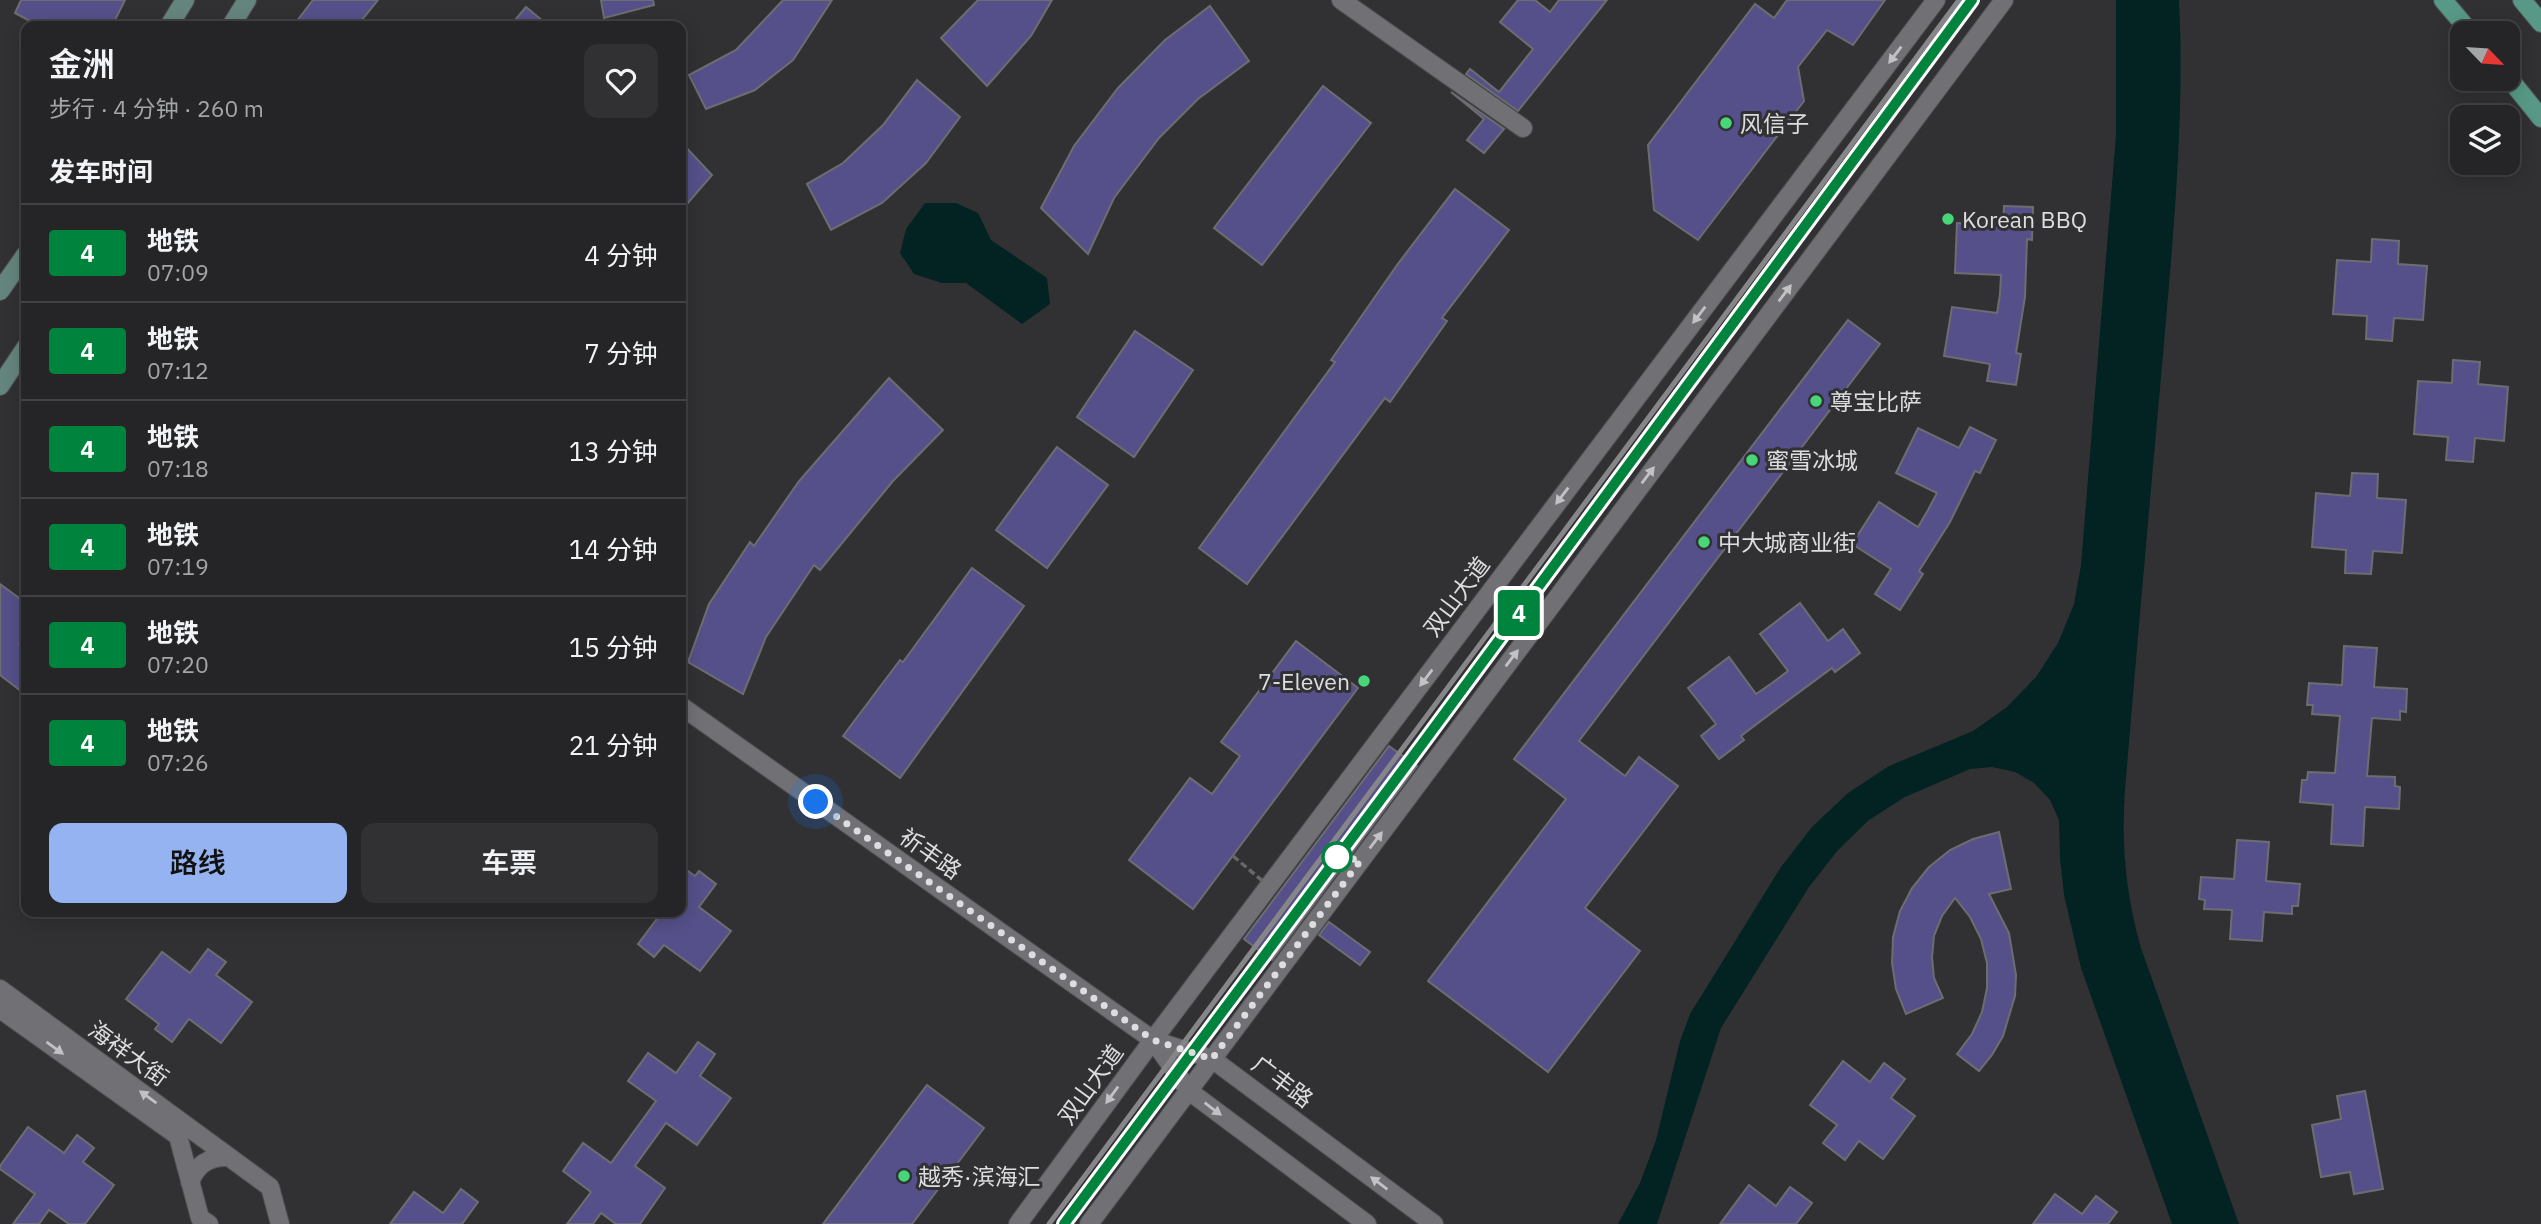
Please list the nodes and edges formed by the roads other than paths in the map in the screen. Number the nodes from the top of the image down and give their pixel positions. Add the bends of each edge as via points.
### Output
1 (185, 0) edge
2 (247, 0) edge
3 (1340, 0) edge
4 (1936, 0) edge
5 (2004, 0) edge
6 (2443, 0) edge
7 (2522, 0) edge
8 (172, 21) edge
9 (234, 21) edge
10 (2461, 21) edge
11 (2541, 23) edge
12 (2519, 91) edge
13 (2541, 118) edge
14 (1523, 128) dead end
15 (21, 261) edge
16 (0, 291) edge
17 (21, 355) edge
18 (0, 387) edge
19 (686, 710) edge
20 (0, 989) edge
21 (0, 1009) edge
22 (1153, 1040) junction
23 (1212, 1059) junction
24 (1189, 1091) junction
25 (229, 1157) junction
26 (190, 1182) junction
27 (209, 1224) edge
28 (280, 1224) edge
29 (1018, 1224) edge
30 (1089, 1224) edge
31 (1367, 1224) edge
32 (1434, 1224) edge

1 - 8 main road
2 - 9 main road
3 - 14 street
4 -> 22 street, 双山大道
23 -> 5 street
6 - 10 main road
7 - 11 main road
12 - 13 main road
15 - 16 main road
17 - 18 main road
19 - 22 street, 祈丰路
25 -> 20 street, 海祥大街
21 -> 26 street, 海祥大街 via 178,1136
22 - 23 street, 广丰路
22 - 24 street
22 -> 29 street, 双山大道
23 - 24 street
32 -> 23 street, 广丰路
24 - 30 street
24 -> 31 street
25 - 26 street via 205,1162
25 - 28 street, 海祥大街 via 270,1187
26 - 27 street, 海祥大街 via 200,1218

